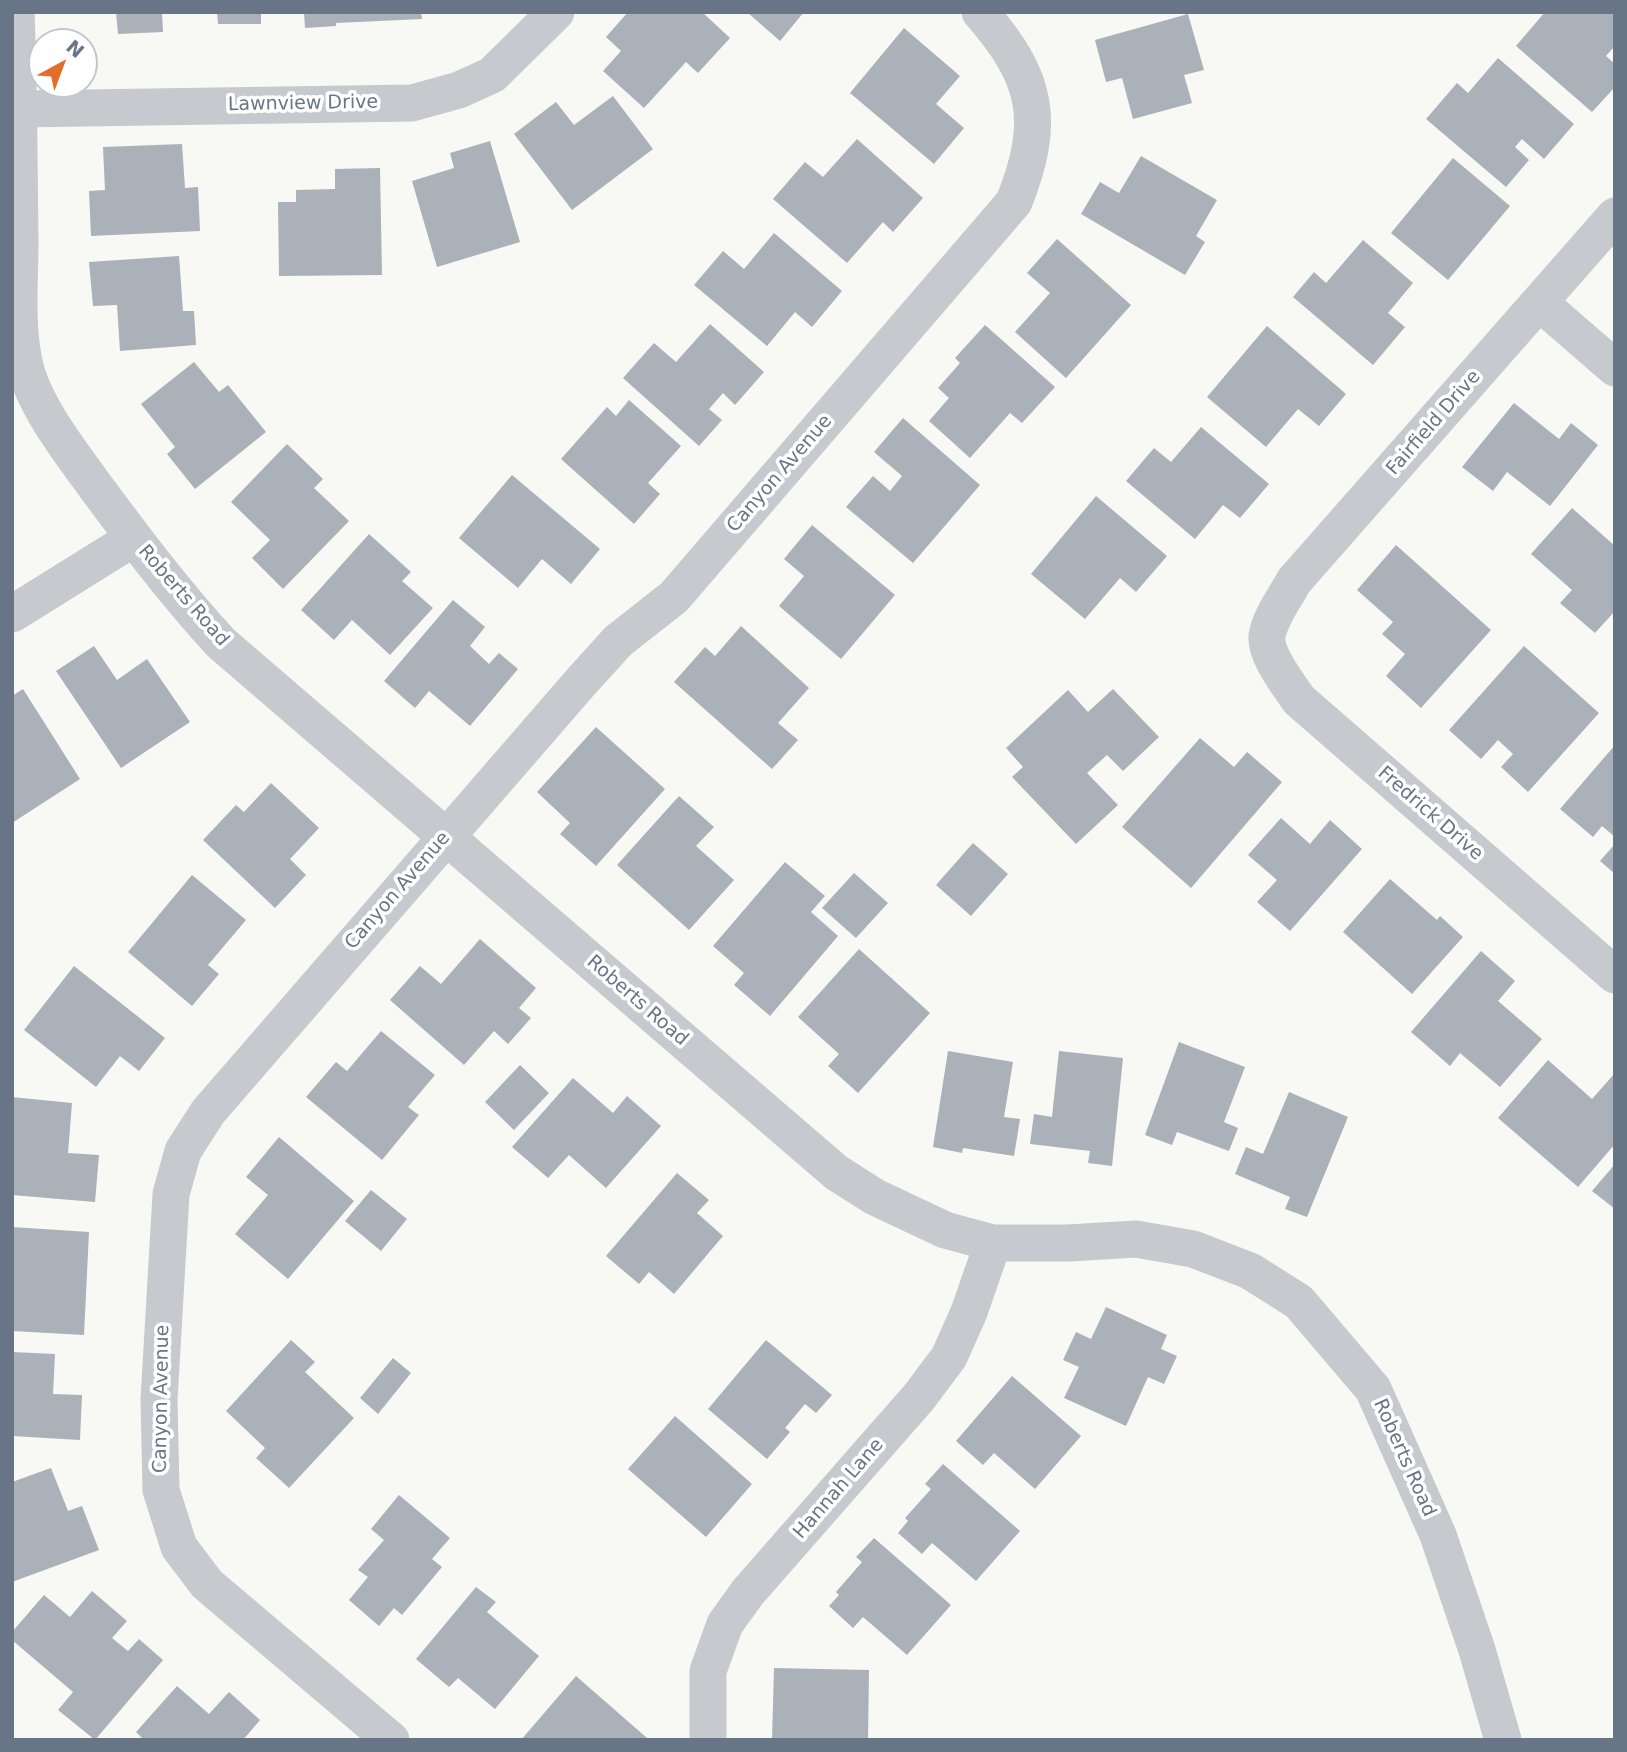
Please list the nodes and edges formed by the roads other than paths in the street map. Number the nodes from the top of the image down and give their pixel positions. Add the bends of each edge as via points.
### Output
1 (16, 12) edge
2 (556, 12) edge
3 (980, 12) edge
4 (20, 109) junction
5 (1615, 216) edge
6 (1540, 303) junction
7 (1615, 368) edge
8 (134, 538) junction
9 (12, 614) edge
10 (1267, 638) joint
11 (445, 837) junction
12 (1615, 975) edge
13 (993, 1243) junction
14 (391, 1740) edge
15 (708, 1740) edge
16 (1503, 1740) edge

1 - 4 street, Roberts Road
2 - 4 street, Lawnview Drive via 492,75 412,103
3 - 11 street, Canyon Avenue via 999,33 1033,105 1034,138 1014,202 674,597 611,649
4 - 8 street, Roberts Road via 24,363 47,415
5 - 6 street, Fairfield Drive
6 - 7 street
6 - 10 street, Fairfield Drive via 1294,582
8 - 9 street
8 - 11 street, Roberts Road via 220,643
10 - 12 street, Fredrick Drive via 1276,666 1299,700
11 - 13 street, Roberts Road via 837,1173 944,1230
11 - 14 street, Canyon Avenue via 208,1112 183,1151 171,1194 159,1400 161,1490 179,1547 207,1584
13 - 15 street, Hannah Lane via 949,1357 748,1592 725,1625 708,1671
13 - 16 street, Roberts Road via 1136,1239 1194,1249 1250,1271 1298,1302 1373,1389 1438,1535

